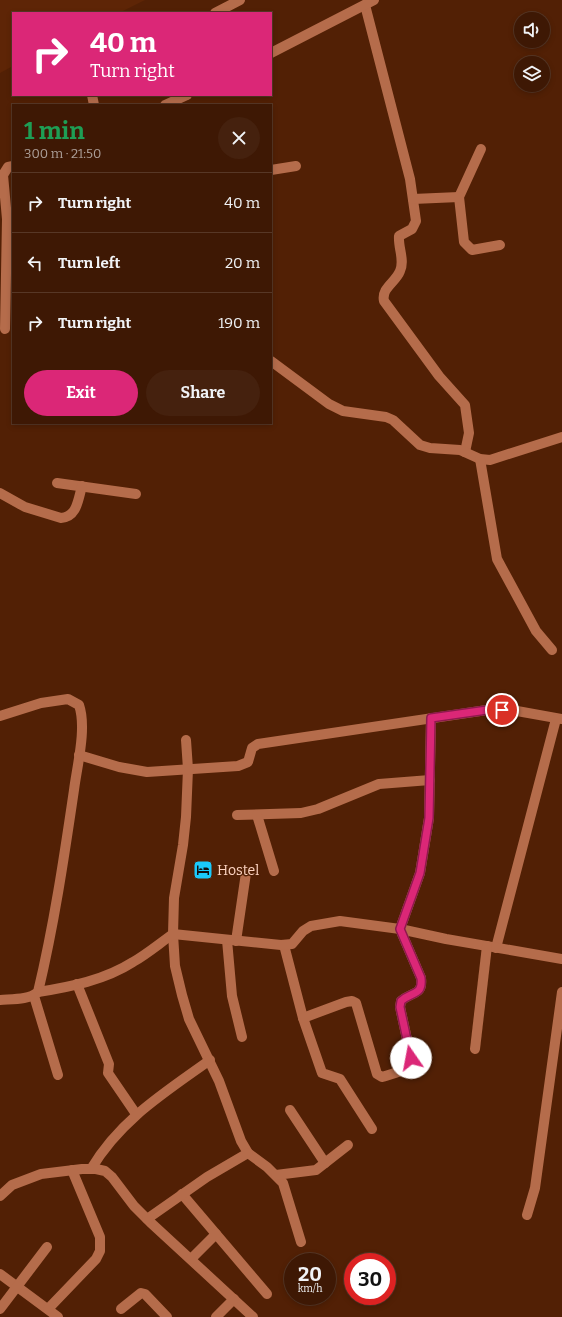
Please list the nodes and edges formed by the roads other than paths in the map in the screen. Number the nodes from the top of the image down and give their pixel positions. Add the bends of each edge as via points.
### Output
1 (240, 0) edge
2 (374, 0) edge
3 (365, 5) junction
4 (217, 12) edge
5 (272, 52) edge
6 (184, 96) edge
7 (167, 104) edge
8 (481, 149) dead end
9 (296, 166) dead end
10 (6, 169) edge
11 (272, 170) edge
12 (459, 197) junction
13 (413, 199) junction
14 (10, 218) edge
15 (500, 245) dead end
16 (9, 264) edge
17 (6, 329) edge
18 (272, 362) edge
19 (562, 437) edge
20 (465, 452) junction
21 (480, 459) junction
22 (57, 483) dead end
23 (82, 486) junction
24 (136, 494) dead end
25 (1, 495) edge
26 (552, 650) dead end
27 (0, 716) edge
28 (431, 718) junction
29 (559, 719) edge
30 (186, 740) dead end
31 (79, 755) junction
32 (188, 769) junction
33 (430, 780) junction
34 (257, 815) junction
35 (237, 816) dead end
36 (274, 871) dead end
37 (246, 873) dead end
38 (400, 929) junction
39 (173, 934) junction
40 (231, 940) junction
41 (284, 945) junction
42 (491, 947) junction
43 (562, 958) edge
44 (77, 984) junction
45 (562, 992) edge
46 (36, 994) junction
47 (0, 1000) edge
48 (303, 1018) junction
49 (242, 1037) dead end
50 (475, 1049) dead end
51 (210, 1060) junction
52 (58, 1075) dead end
53 (290, 1110) dead end
54 (136, 1114) junction
55 (372, 1129) dead end
56 (348, 1145) dead end
57 (248, 1153) junction
58 (325, 1163) junction
59 (90, 1169) junction
60 (72, 1170) junction
61 (276, 1175) junction
62 (182, 1194) junction
63 (0, 1196) edge
64 (527, 1214) dead end
65 (147, 1219) junction
66 (216, 1234) junction
67 (301, 1242) dead end
68 (47, 1247) dead end
69 (191, 1259) junction
70 (0, 1274) edge
71 (17, 1286) junction
72 (267, 1294) dead end
73 (234, 1299) junction
74 (0, 1309) edge
75 (48, 1309) junction
76 (121, 1309) dead end
77 (58, 1317) edge
78 (167, 1317) edge
79 (216, 1317) edge
80 (253, 1317) edge

1 - 4 street
2 - 3 street
3 - 5 street
3 - 13 street
6 - 7 street
8 - 12 street
9 - 11 street
10 - 14 street via 3,175
12 - 13 street
12 - 15 street via 466,246 472,250
13 - 20 street via 416,221 414,226 399,236 401,270 383,296 384,301 420,352 465,405 469,433
14 - 16 street
16 - 17 street
18 - 20 street via 329,404 343,411 386,417 393,420 420,445
19 - 21 street via 497,459
20 - 21 street
21 - 26 street via 497,559 536,631
22 - 23 street
23 - 24 street
23 - 25 street via 74,512 67,518 25,507
27 - 31 street via 60,699 75,701 82,714
28 - 29 street via 487,710 517,711
28 - 32 street via 258,744 252,748 246,764
28 - 33 street
29 - 42 street
30 - 32 street
31 - 32 street via 147,772
31 - 46 street via 56,911
32 - 39 street via 184,838 174,898
33 - 34 street via 379,784 310,812
33 - 38 street via 429,818 420,873
34 - 35 street
34 - 36 street
37 - 40 street
38 - 41 street via 340,920 311,926 292,944
38 - 42 street
38 - 48 street via 422,986 420,991 401,1001 400,1007 412,1062 410,1066 382,1077 377,1074 356,1003 352,1001
39 - 40 street
39 - 44 street via 132,963
39 - 51 street via 175,966 189,1020
40 - 41 street
40 - 49 street via 232,996
41 - 48 street
42 - 43 street
42 - 50 street
44 - 46 street
44 - 54 street via 109,1064 108,1073
45 - 64 street via 535,1188
46 - 47 street
46 - 52 street
48 - 55 street via 322,1073 340,1079
51 - 54 street
51 - 57 street
53 - 58 street
54 - 59 street via 110,1140
56 - 58 street
57 - 61 street
57 - 62 street
58 - 61 street via 310,1172
59 - 60 street
59 - 65 street via 105,1172 112,1177
60 - 63 street via 41,1174 21,1180
60 - 75 street via 100,1237 100,1251 96,1259
61 - 67 street via 283,1183
62 - 65 street
62 - 66 street
65 - 69 street
66 - 69 street
66 - 72 street
68 - 71 street
69 - 73 street
70 - 71 street
71 - 74 street
71 - 75 street
73 - 79 street
73 - 80 street
75 - 77 street
76 - 78 street via 141,1293

